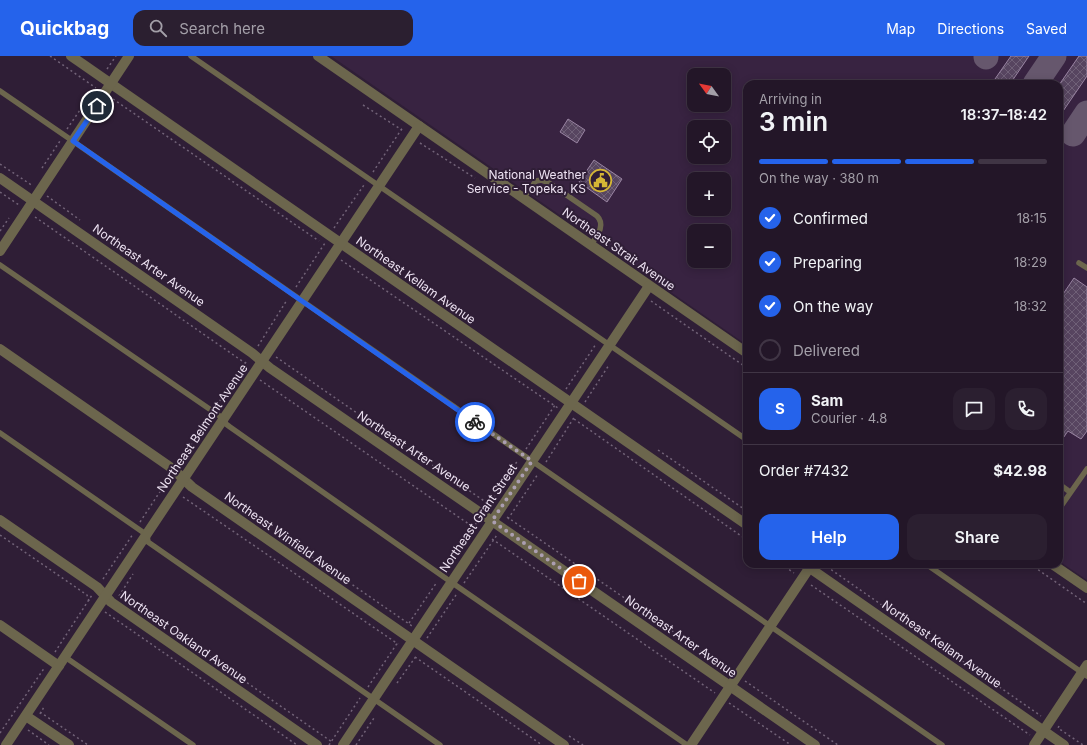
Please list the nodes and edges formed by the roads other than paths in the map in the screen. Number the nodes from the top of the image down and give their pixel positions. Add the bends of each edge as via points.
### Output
1 (71, 56) edge
2 (129, 56) edge
3 (191, 56) edge
4 (318, 56) edge
5 (111, 84) junction
6 (0, 91) edge
7 (419, 126) junction
8 (73, 141) junction
9 (0, 178) edge
10 (379, 186) junction
11 (523, 198) junction
12 (34, 201) junction
13 (341, 244) junction
14 (591, 245) junction
15 (0, 251) edge
16 (1079, 263) dead end
17 (0, 265) edge
18 (1087, 268) edge
19 (649, 286) junction
20 (302, 302) junction
21 (610, 345) junction
22 (0, 349) edge
23 (743, 350) edge
24 (262, 362) junction
25 (571, 403) junction
26 (224, 419) junction
27 (0, 433) edge
28 (743, 437) edge
29 (532, 461) junction
30 (1087, 469) edge
31 (184, 479) junction
32 (1063, 487) edge
33 (1070, 492) junction
34 (1063, 502) edge
35 (0, 520) edge
36 (492, 521) junction
37 (743, 521) edge
38 (147, 535) junction
39 (807, 568) edge
40 (812, 568) edge
41 (932, 568) edge
42 (1058, 568) edge
43 (451, 582) junction
44 (1087, 588) edge
45 (106, 596) junction
46 (0, 624) edge
47 (770, 626) junction
48 (416, 636) junction
49 (65, 657) junction
50 (59, 666) junction
51 (1085, 671) edge
52 (730, 686) junction
53 (374, 699) junction
54 (23, 720) junction
55 (1044, 731) junction
56 (1036, 743) edge
57 (6, 745) edge
58 (69, 745) edge
59 (193, 745) edge
60 (317, 745) edge
61 (343, 745) edge
62 (440, 745) edge
63 (564, 745) edge
64 (687, 745) edge
65 (691, 745) edge
66 (815, 745) edge
67 (942, 745) edge
68 (1064, 745) edge

1 - 5 street, Northeast Kellam Avenue
2 - 5 street
3 - 10 lane
4 - 7 street, Northeast Strait Avenue
5 - 8 street
5 - 13 street, Northeast Kellam Avenue
6 - 8 lane
7 - 10 street, Northeast Belmont Avenue
7 - 11 street, Northeast Strait Avenue
8 - 12 street
8 - 20 lane
9 - 12 street, Northeast Arter Avenue
10 - 13 street, Northeast Belmont Avenue
10 - 21 lane
11 - 14 street, Northeast Strait Avenue
11 - 14 lane via 536,181 542,180 597,216 600,219 600,230
12 - 15 street via 22,208
12 - 24 street, Northeast Arter Avenue
13 - 20 street, Northeast Belmont Avenue
13 - 25 street, Northeast Kellam Avenue
14 - 19 street, Northeast Strait Avenue
16 - 18 lane
17 - 26 lane
19 - 21 street, Northeast Grant Street
19 - 23 street, Northeast Strait Avenue
20 - 24 street, Northeast Belmont Avenue
20 - 29 lane
21 - 25 street, Northeast Grant Street
21 - 28 lane
22 - 31 street, Northeast Winfield Avenue
24 - 26 street, Northeast Belmont Avenue
24 - 36 street, Northeast Arter Avenue
25 - 29 street, Northeast Grant Street
25 - 37 street, Northeast Kellam Avenue
26 - 31 street, Northeast Belmont Avenue
26 - 43 lane via 226,424
27 - 38 lane
29 - 36 street, Northeast Grant Street
29 - 47 lane
30 - 33 lane
31 - 38 street, Northeast Belmont Avenue
31 - 48 street, Northeast Winfield Avenue via 403,633
32 - 33 lane
33 - 34 lane
35 - 45 street, Northeast Oakland Avenue via 97,587
36 - 43 street, Northeast Grant Street
36 - 52 street, Northeast Arter Avenue
38 - 45 street, Northeast Belmont Avenue
38 - 53 lane via 148,542
39 - 47 street
40 - 55 street, Northeast Kellam Avenue
41 - 51 lane
42 - 44 street
43 - 48 street, Northeast Grant Street
43 - 64 lane
45 - 49 street, Northeast Belmont Avenue
45 - 60 street, Northeast Oakland Avenue via 111,602
46 - 50 street
47 - 52 street
47 - 67 lane
48 - 53 street, Northeast Grant Street
48 - 63 street, Northeast Winfield Avenue
49 - 50 street, Northeast Belmont Avenue
49 - 59 lane
50 - 54 street, Northeast Belmont Avenue
51 - 55 street
52 - 65 street
52 - 66 street, Northeast Arter Avenue
53 - 61 street, Northeast Grant Street
53 - 62 lane
54 - 57 street, Northeast Belmont Avenue
54 - 58 street
55 - 56 street
55 - 68 street, Northeast Kellam Avenue

